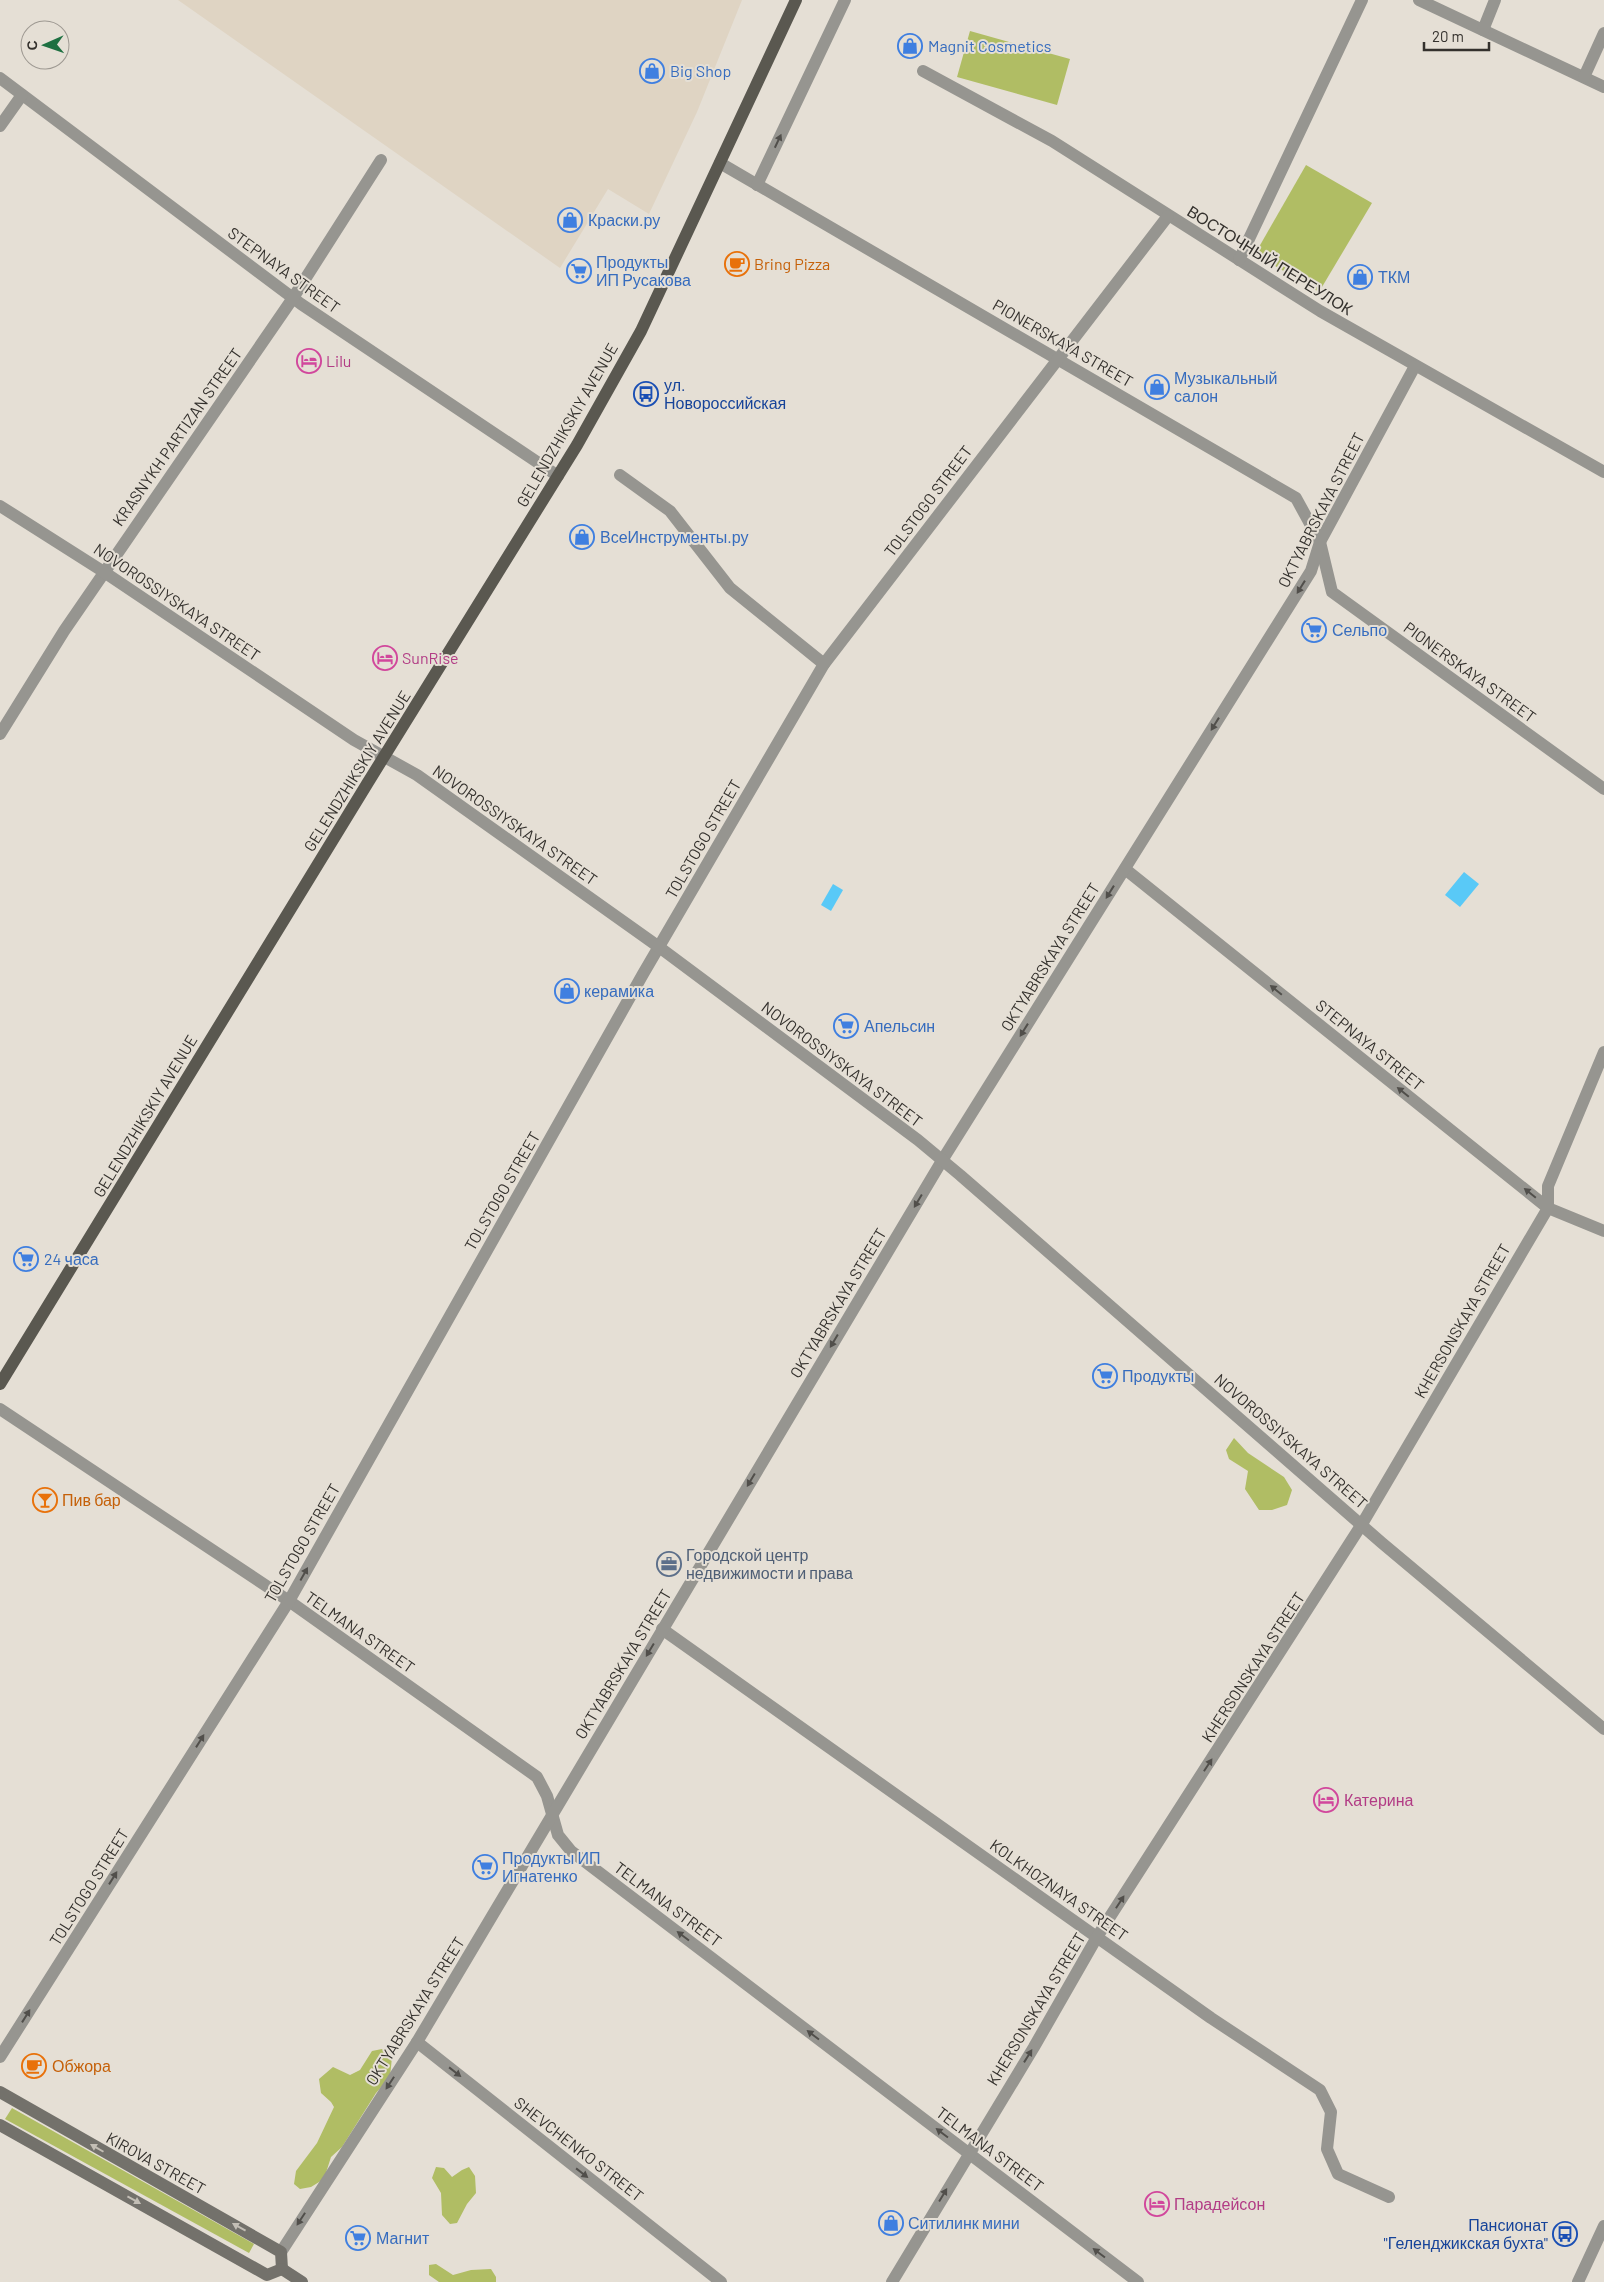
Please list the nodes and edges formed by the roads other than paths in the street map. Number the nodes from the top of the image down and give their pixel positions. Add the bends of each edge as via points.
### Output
1 (796, 0) edge
2 (845, 0) edge
3 (1362, 0) edge
4 (1419, 0) edge
5 (1495, 0) edge
6 (1482, 30) junction
7 (1604, 33) edge
8 (923, 71) dead end
9 (1584, 77) junction
10 (0, 78) edge
11 (1604, 87) edge
12 (22, 96) junction
13 (0, 126) edge
14 (381, 160) dead end
15 (720, 163) junction
16 (757, 185) junction
17 (1168, 216) junction
18 (1239, 260) junction
19 (293, 298) junction
20 (1057, 359) junction
21 (1415, 366) junction
22 (1604, 472) edge
23 (620, 475) dead end
24 (558, 476) junction
25 (0, 506) edge
26 (1320, 542) junction
27 (104, 572) junction
28 (824, 664) junction
29 (0, 734) edge
30 (385, 758) junction
31 (1604, 789) edge
32 (1125, 869) junction
33 (659, 947) junction
34 (1604, 1052) edge
35 (943, 1160) junction
36 (1548, 1208) junction
37 (1604, 1231) edge
38 (0, 1384) edge
39 (0, 1409) edge
40 (1362, 1524) junction
41 (289, 1601) junction
42 (662, 1629) junction
43 (1604, 1729) edge
44 (552, 1815) junction
45 (1097, 1937) junction
46 (417, 2042) junction
47 (0, 2057) edge
48 (0, 2092) edge
49 (0, 2125) edge
50 (968, 2153) junction
51 (1389, 2197) dead end
52 (1604, 2227) edge
53 (281, 2252) junction
54 (282, 2270) junction
55 (265, 2278) edge
56 (302, 2282) edge
57 (721, 2282) edge
58 (892, 2282) edge
59 (1138, 2282) edge
60 (1578, 2282) edge

1 - 15 main road, GELENDZHIKSKIY AVENUE
16 -> 2 street
3 - 18 street
4 - 6 street
5 - 6 street
6 - 9 street
7 - 9 street
8 - 17 street, ВОСТОЧНЫЙ ПЕРЕУЛОК via 1052,141
9 - 11 street
10 - 12 street, STEPNAYA STREET
12 - 13 street
12 - 19 street, STEPNAYA STREET
14 - 19 street, KRASNYKH PARTIZAN STREET
15 - 16 street, PIONERSKAYA STREET
15 - 24 main road, GELENDZHIKSKIY AVENUE via 641,331
16 - 20 street, PIONERSKAYA STREET
17 - 18 street, ВОСТОЧНЫЙ ПЕРЕУЛОК
17 - 20 street, TOLSTOGO STREET
18 - 21 street, ВОСТОЧНЫЙ ПЕРЕУЛОК
19 - 24 street, STEPNAYA STREET
19 - 27 street, KRASNYKH PARTIZAN STREET
20 - 26 street, PIONERSKAYA STREET via 1296,498
20 - 28 street, TOLSTOGO STREET
21 - 22 street, ВОСТОЧНЫЙ ПЕРЕУЛОК
21 - 26 street, OKTYABRSKAYA STREET
23 - 28 street via 670,511 730,588
24 - 30 main road, GELENDZHIKSKIY AVENUE
25 - 27 street, NOVOROSSIYSKAYA STREET
26 - 31 street, PIONERSKAYA STREET via 1332,592
26 -> 32 street, OKTYABRSKAYA STREET via 1311,571
27 - 29 street, KRASNYKH PARTIZAN STREET
27 - 30 street, NOVOROSSIYSKAYA STREET
28 - 33 street, TOLSTOGO STREET
30 - 33 street, NOVOROSSIYSKAYA STREET via 416,775
30 - 38 main road, GELENDZHIKSKIY AVENUE
32 -> 35 street, OKTYABRSKAYA STREET
36 -> 32 street, STEPNAYA STREET
33 - 35 street, NOVOROSSIYSKAYA STREET
41 -> 33 street, TOLSTOGO STREET
34 - 36 street, KHERSONSKAYA STREET via 1548,1186
35 - 40 street, NOVOROSSIYSKAYA STREET
35 -> 42 street, OKTYABRSKAYA STREET
36 - 37 street, STEPNAYA STREET
36 - 40 street, KHERSONSKAYA STREET
39 - 41 street, TELMANA STREET
40 - 43 street, NOVOROSSIYSKAYA STREET
45 -> 40 street, KHERSONSKAYA STREET
41 - 44 street, TELMANA STREET via 537,1778 547,1796
47 -> 41 street, TOLSTOGO STREET
42 -> 44 street, OKTYABRSKAYA STREET
42 - 45 street, KOLKHOZNAYA STREET
44 - 46 street, OKTYABRSKAYA STREET
50 -> 44 street, TELMANA STREET via 571,1850 558,1835
50 -> 45 street, KHERSONSKAYA STREET
45 - 51 street, KOLKHOZNAYA STREET via 1320,2090 1332,2112 1327,2149 1338,2174
46 -> 53 street, OKTYABRSKAYA STREET
46 -> 57 street, SHEVCHENKO STREET
53 -> 48 main road, KIROVA STREET
49 -> 55 main road
58 -> 50 street, KHERSONSKAYA STREET
59 -> 50 street, TELMANA STREET
52 - 60 street
53 - 54 main road
54 - 55 main road
54 - 56 main road

